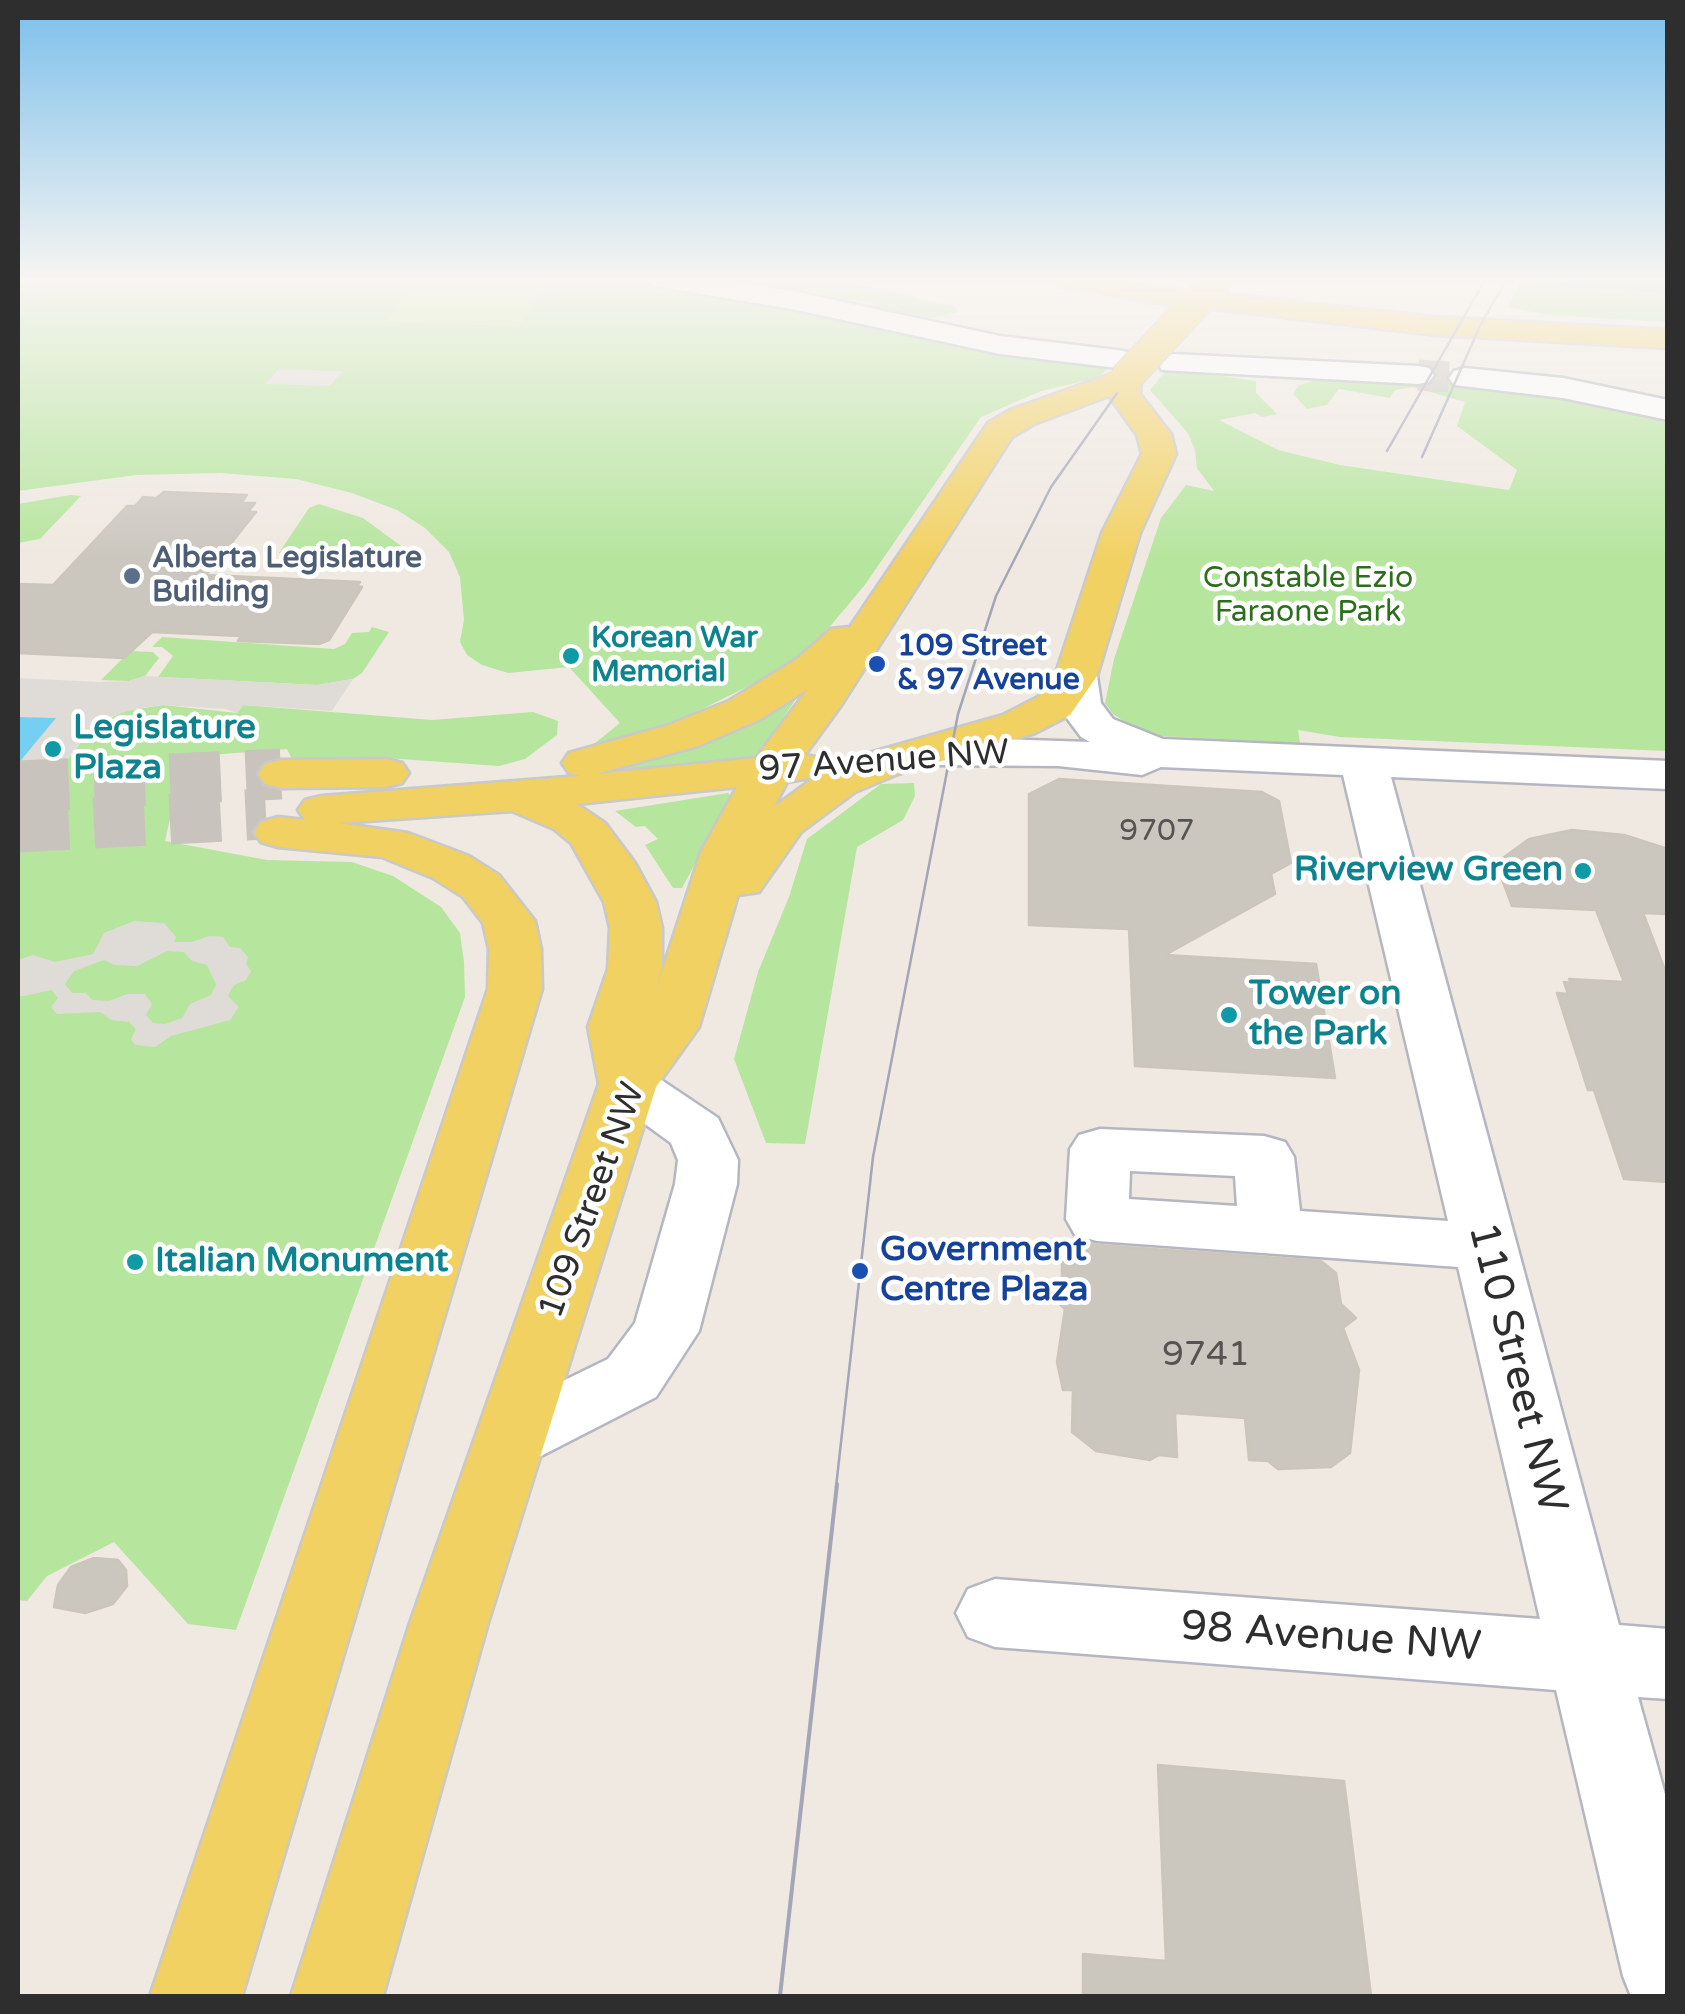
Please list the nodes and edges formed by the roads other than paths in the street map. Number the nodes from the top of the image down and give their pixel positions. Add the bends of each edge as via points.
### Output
1 (1115, 372) edge
2 (1121, 372) edge
3 (1356, 372) edge
4 (1418, 375) tunnel mouth
5 (1465, 378) tunnel mouth
6 (1668, 410) edge
7 (884, 604) junction
8 (1076, 676) junction
9 (936, 751) junction
10 (770, 770) junction
11 (1363, 770) junction
12 (1668, 775) edge
13 (503, 790) junction
14 (697, 952) junction
15 (628, 1084) junction
16 (1271, 1231) dead end
17 (1485, 1246) junction
18 (510, 1439) junction
19 (996, 1612) dead end
20 (1628, 1661) edge
21 (1668, 1976) edge
22 (196, 1996) edge
23 (337, 1996) edge

1 - 7 main road, 109 Street NW via 1000,430
2 - 8 main road via 1124,395 1160,450 1121,533
3 - 4 street
5 - 6 street via 1563,388
7 - 10 main road, 109 Street NW
7 - 13 main road via 812,668 745,710
8 - 9 main road via 1054,706 1034,717
8 - 11 street, 97 Avenue NW via 1085,714 1110,736 1136,746
9 - 10 main road, 97 Avenue NW
9 - 11 street, 97 Avenue NW via 1058,752 1196,768
9 - 14 main road via 860,771 784,822
10 - 13 main road, 97 Avenue NW
10 - 14 main road, 109 Street NW via 726,852
11 - 12 street, 97 Avenue NW
11 - 17 street, 110 Street NW
13 - 15 main road, 97 Avenue NW via 588,833 630,902 635,969 616,1027
13 - 22 main road, 97 Avenue NW via 378,772 275,807 391,842 481,886 509,921 515,989
14 - 15 main road, 109 Street NW via 672,1026
15 - 18 main road, 109 Street NW
15 - 18 street via 697,1132 708,1160 666,1331 632,1378
16 - 17 street
17 - 20 street, 110 Street NW
18 - 23 main road, 109 Street NW
19 - 20 street, 98 Avenue NW
20 - 21 street, 110 Street NW

